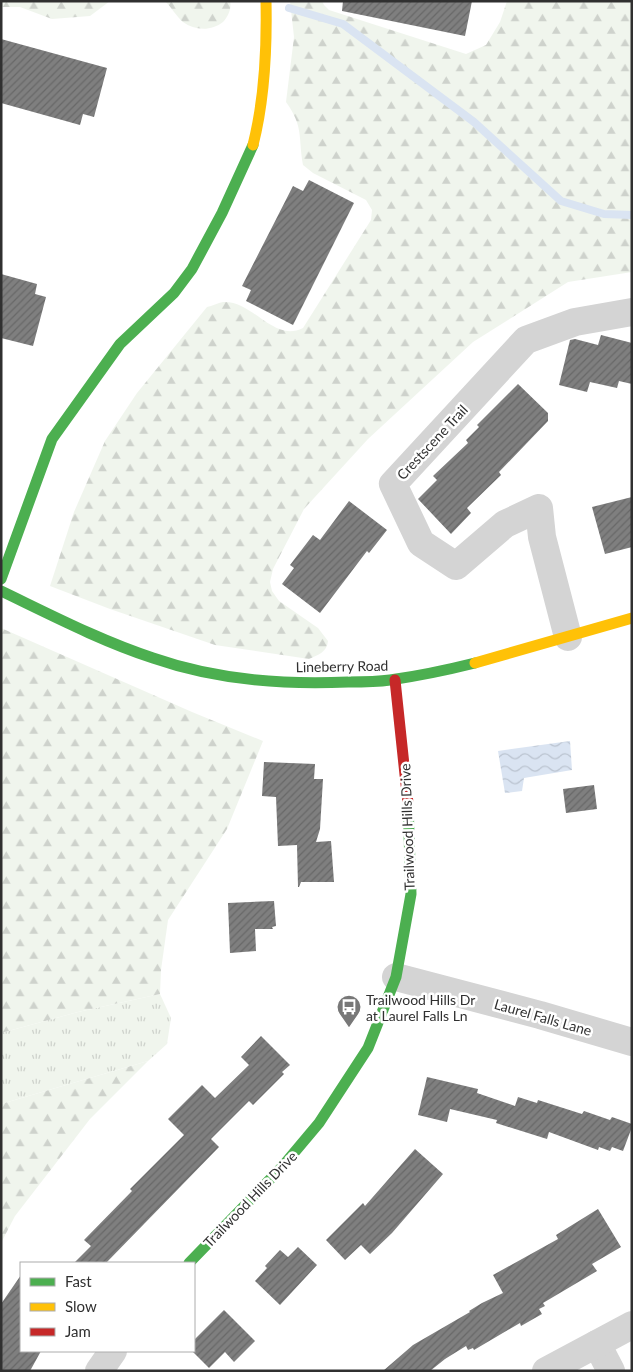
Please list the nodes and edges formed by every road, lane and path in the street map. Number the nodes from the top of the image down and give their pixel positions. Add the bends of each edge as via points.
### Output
1 (266, 1) edge
2 (632, 312) edge
3 (1, 579) edge
4 (1, 591) edge
5 (632, 618) edge
6 (568, 637) junction
7 (395, 680) junction
8 (396, 977) junction
9 (632, 1042) edge
10 (190, 1262) edge
11 (632, 1324) edge
12 (596, 1344) junction
13 (112, 1352) edge
14 (99, 1371) edge
15 (546, 1371) edge
16 (611, 1371) edge

1 - 3 street via 267,50 258,121 253,144 222,213 192,269 174,293 120,344 52,439
2 - 6 street, Crestscene Trail via 575,322 526,340 393,484 421,543 456,566 505,524 539,508 542,537
4 - 7 street, Lineberry Road via 89,634 137,653 220,676 312,684
5 - 6 street, Lineberry Road
6 - 7 street, Lineberry Road
7 - 8 street, Trailwood Hills Drive via 408,788 411,894
8 - 9 street, Laurel Falls Lane
8 - 10 street, Trailwood Hills Drive via 368,1048 319,1123 282,1167
11 - 12 street
12 - 15 street
12 - 16 street
13 - 14 street

